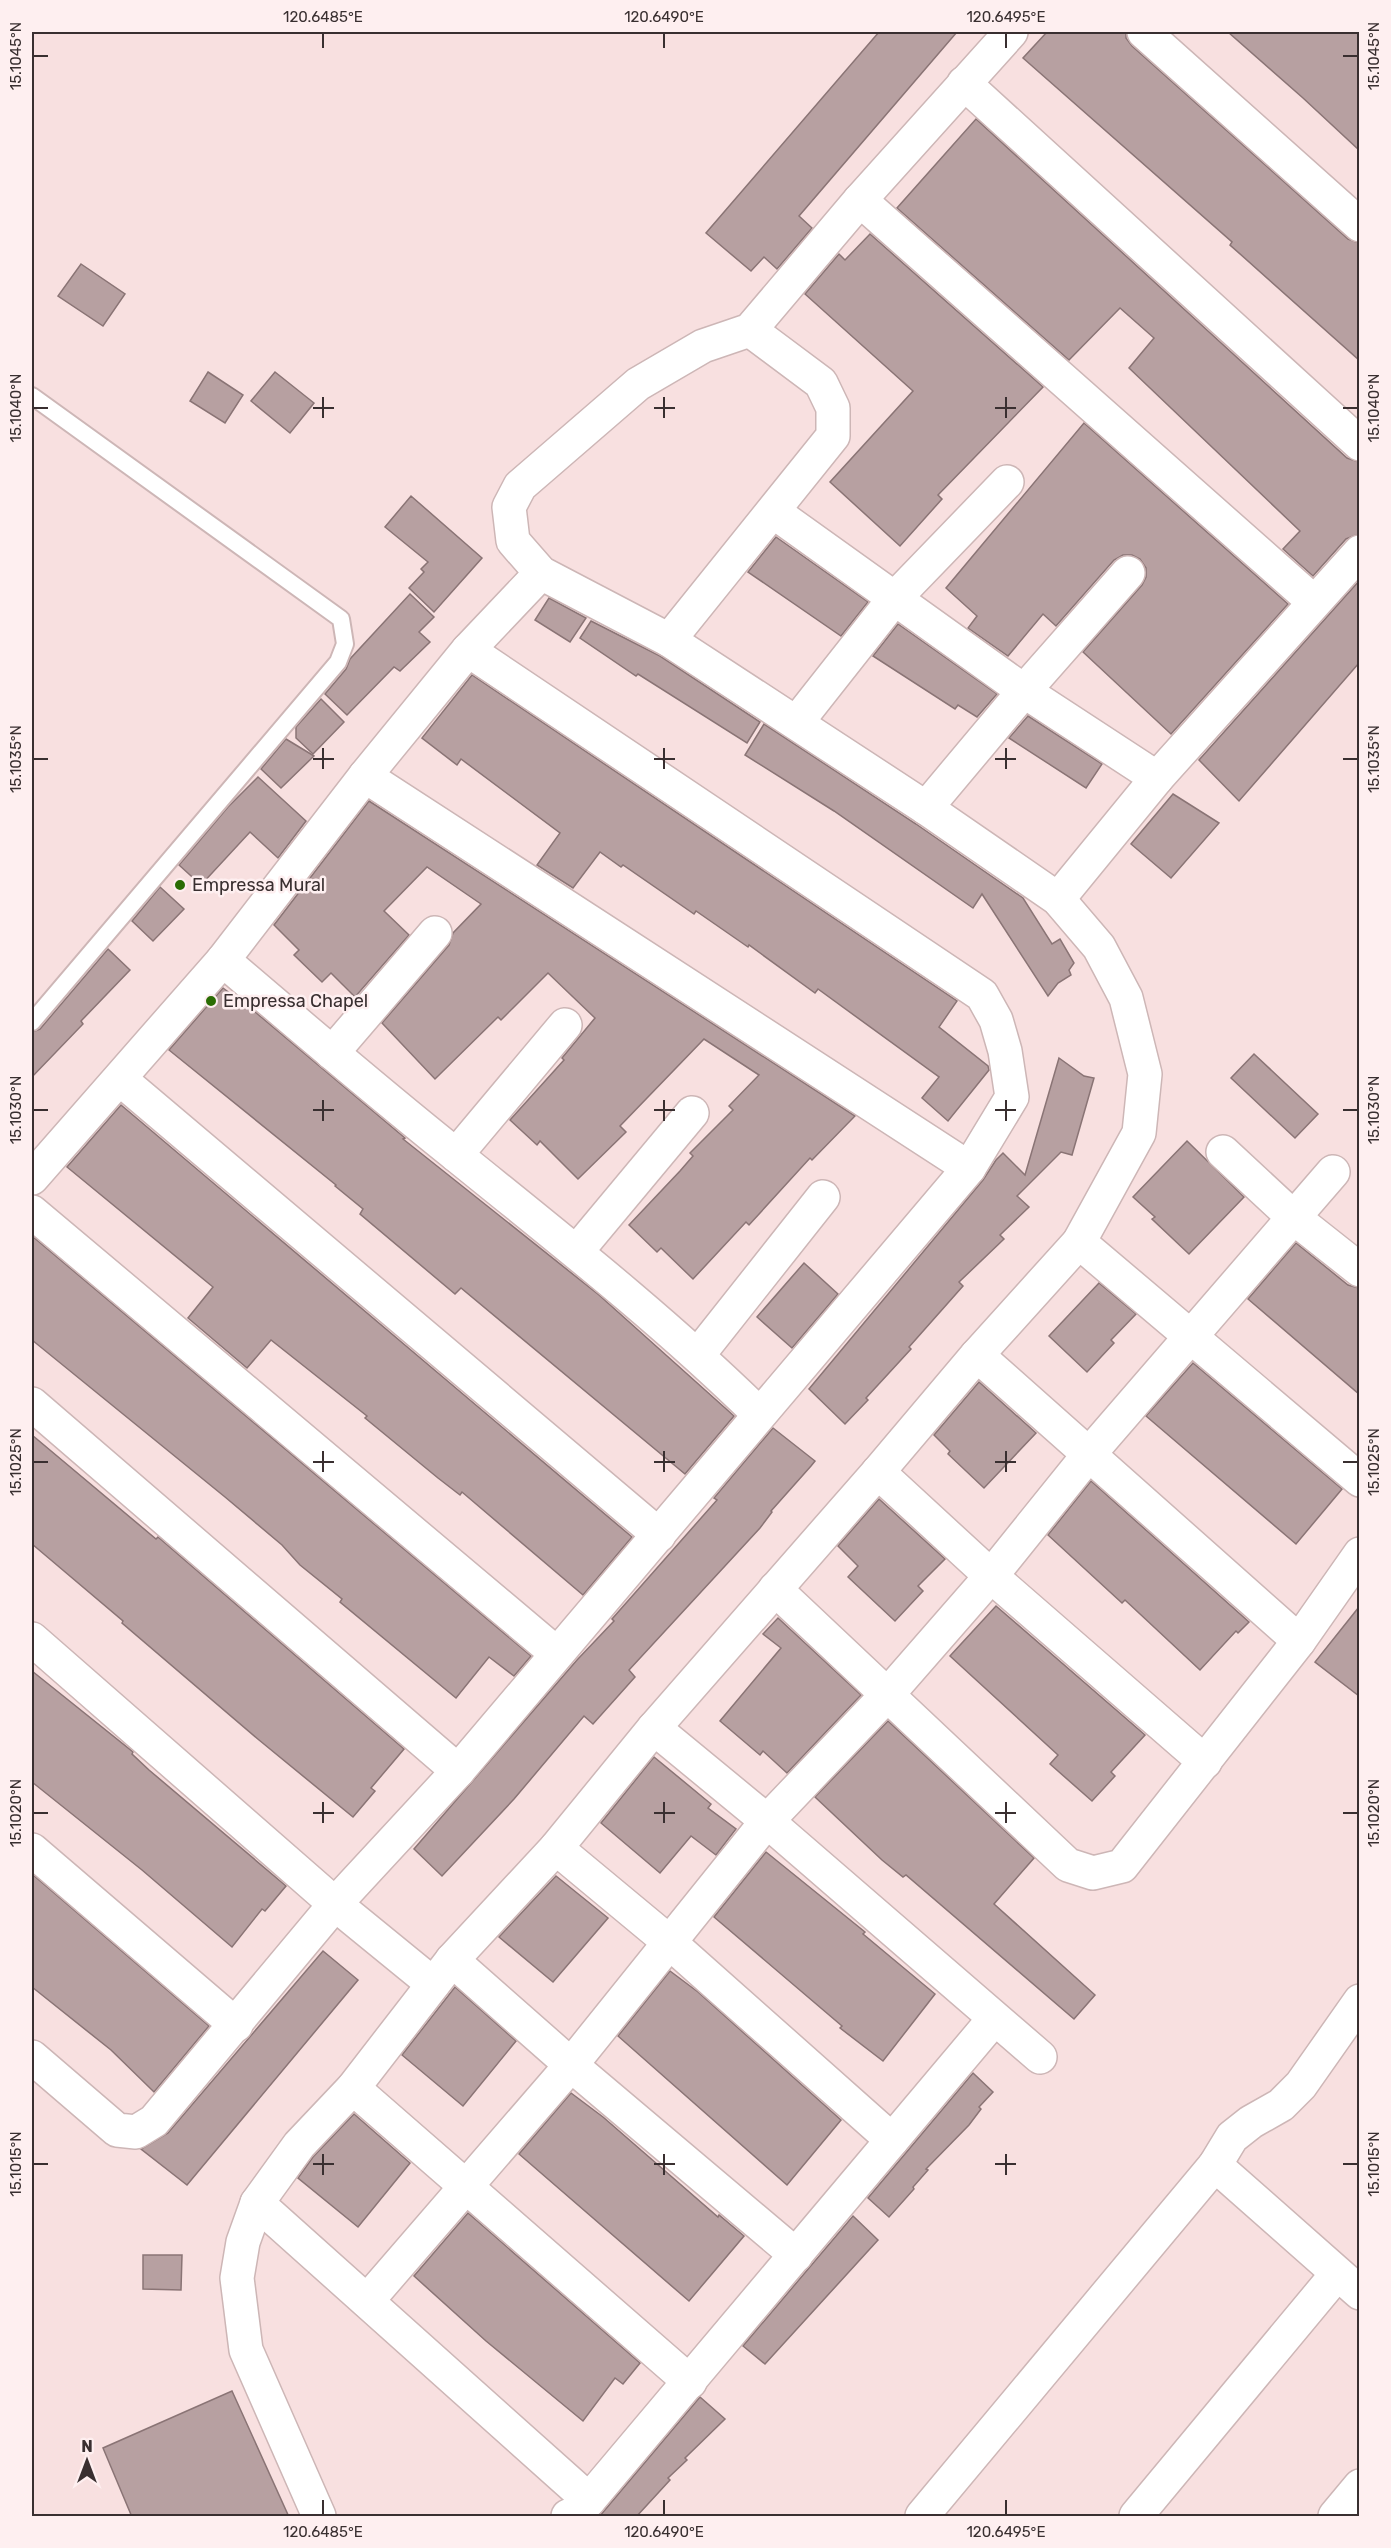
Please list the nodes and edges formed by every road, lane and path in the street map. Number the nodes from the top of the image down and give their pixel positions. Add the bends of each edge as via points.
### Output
1 (1011, 32) edge
2 (1144, 32) edge
3 (964, 83) junction
4 (860, 200) junction
5 (1359, 225) edge
6 (750, 330) junction
7 (32, 396) edge
8 (1359, 444) edge
9 (1007, 482) dead end
10 (774, 512) junction
11 (1359, 552) edge
12 (542, 573) junction
13 (1128, 573) dead end
14 (894, 599) junction
15 (1314, 602) junction
16 (669, 640) junction
17 (468, 650) junction
18 (1024, 692) junction
19 (797, 722) junction
20 (365, 776) junction
21 (1157, 778) junction
22 (926, 808) junction
23 (1058, 899) junction
24 (435, 933) dead end
25 (223, 960) junction
26 (32, 1022) edge
27 (565, 1025) dead end
28 (332, 1053) junction
29 (120, 1079) junction
30 (692, 1113) dead end
31 (1223, 1152) dead end
32 (456, 1155) junction
33 (969, 1168) junction
34 (1333, 1172) dead end
35 (32, 1178) edge
36 (823, 1197) dead end
37 (32, 1212) edge
38 (1293, 1217) junction
39 (1079, 1242) junction
40 (577, 1251) junction
41 (1359, 1270) edge
42 (1190, 1336) junction
43 (698, 1355) junction
44 (977, 1355) junction
45 (32, 1404) edge
46 (759, 1414) junction
47 (1090, 1453) junction
48 (878, 1472) junction
49 (1359, 1480) edge
50 (659, 1535) junction
51 (1359, 1554) edge
52 (991, 1576) junction
53 (775, 1589) junction
54 (32, 1639) edge
55 (1299, 1641) junction
56 (556, 1653) junction
57 (888, 1694) junction
58 (654, 1728) junction
59 (1205, 1762) junction
60 (458, 1771) junction
61 (767, 1821) junction
62 (556, 1848) junction
63 (32, 1850) edge
64 (335, 1904) junction
65 (668, 1941) junction
66 (442, 1972) junction
67 (1359, 2001) edge
68 (994, 2019) junction
69 (236, 2025) junction
70 (32, 2057) edge
71 (1040, 2057) dead end
72 (571, 2065) junction
73 (353, 2088) junction
74 (892, 2140) junction
75 (1215, 2165) junction
76 (465, 2188) junction
77 (257, 2204) junction
78 (796, 2256) junction
79 (1348, 2283) edge
80 (367, 2301) junction
81 (690, 2382) junction
82 (1359, 2486) edge
83 (577, 2511) edge
84 (319, 2517) edge
85 (922, 2517) edge
86 (1136, 2517) edge
87 (1335, 2517) edge

1 - 3 street
2 - 5 street
3 - 4 street
3 - 8 street
4 - 6 street
4 - 15 street
6 - 10 street via 821,383 833,408 833,436
6 - 12 street via 703,346 638,384 520,486 509,507 513,541
7 - 26 lane via 341,619 345,644 338,662
9 - 14 street
10 - 14 street
10 - 16 street
11 - 15 street
12 - 16 street
12 - 17 street
13 - 18 street
14 - 18 street
14 - 19 street
15 - 21 street
16 - 19 street
17 - 20 street
17 - 33 street via 982,995 996,1020 1012,1097
18 - 21 street
18 - 22 street
19 - 22 street
20 - 25 street
20 - 33 street
21 - 23 street
22 - 23 street
23 - 39 street via 1099,946 1126,998 1145,1074 1139,1133
24 - 28 street
25 - 28 street
25 - 29 street
27 - 32 street
28 - 32 street
29 - 35 street
29 - 50 street
30 - 40 street
31 - 38 street
32 - 40 street
33 - 46 street
34 - 38 street
36 - 43 street
37 - 56 street
38 - 41 street
38 - 42 street
39 - 42 street
39 - 44 street
40 - 43 street
42 - 47 street
42 - 49 street
43 - 46 street
44 - 47 street
44 - 48 street
45 - 60 street
46 - 50 street
47 - 52 street
47 - 55 street
48 - 52 street
48 - 53 street
50 - 56 street
51 - 55 street
52 - 57 street
52 - 59 street
53 - 57 street
53 - 58 street
54 - 64 street
55 - 59 street
56 - 60 street
57 - 59 street via 1068,1865 1093,1873 1122,1866
57 - 61 street
58 - 61 street
58 - 62 street
60 - 64 street
61 - 65 street
61 - 68 street
62 - 65 street
62 - 66 street
63 - 69 street
64 - 66 street
64 - 69 street
65 - 72 street
65 - 74 street
66 - 72 street
66 - 73 street
67 - 75 street via 1301,2085 1281,2105 1232,2137
68 - 71 street
68 - 74 street
69 - 70 street via 154,2121 136,2132 117,2130
72 - 76 street
72 - 78 street
73 - 76 street
73 - 77 street via 299,2145
74 - 78 street
75 - 79 street
75 - 85 street
76 - 80 street
76 - 81 street
77 - 80 street
77 - 84 street via 243,2242 237,2278 246,2350
78 - 81 street
79 - 86 street
80 - 83 street
81 - 83 street
82 - 87 street

